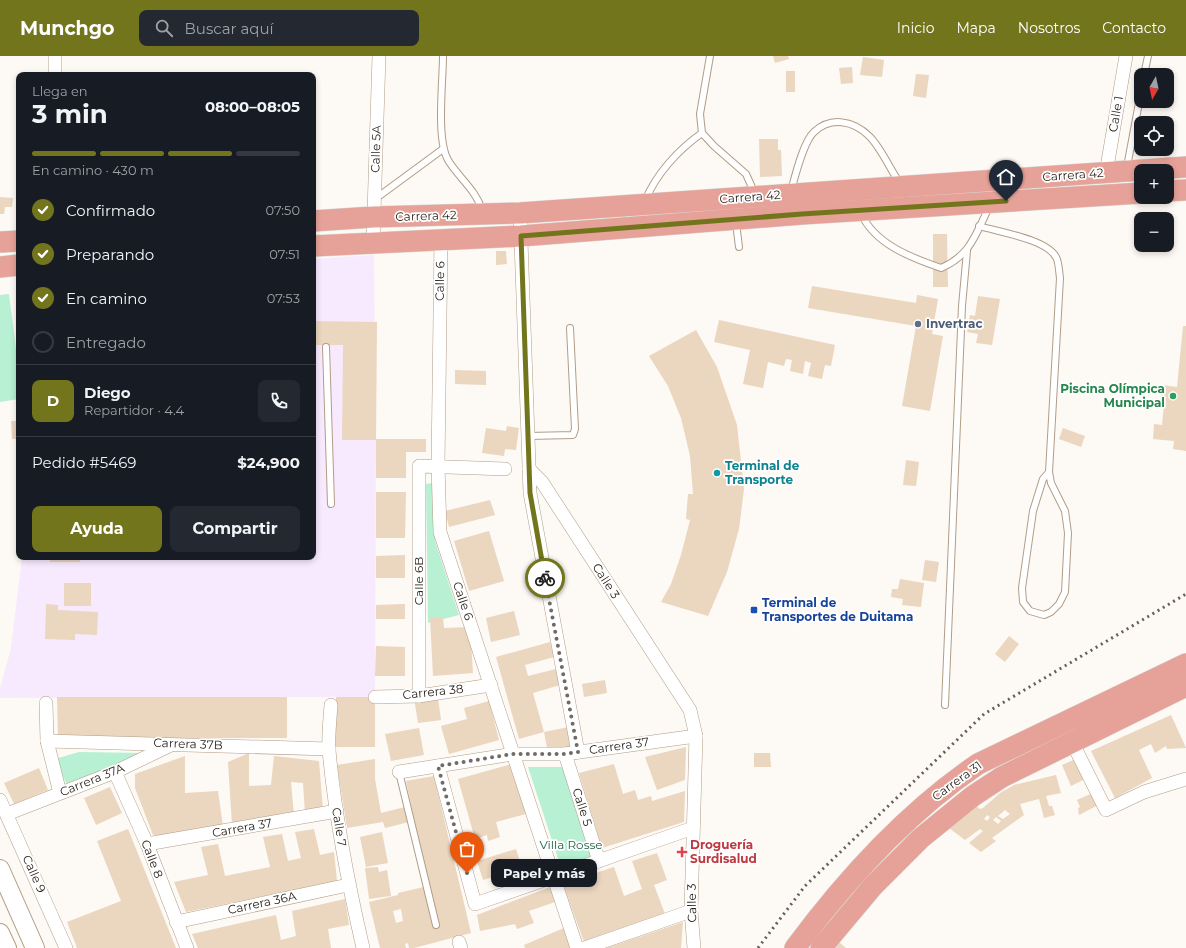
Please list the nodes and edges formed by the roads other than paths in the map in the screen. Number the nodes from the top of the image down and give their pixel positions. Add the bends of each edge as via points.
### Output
1 (55, 56) edge
2 (379, 56) edge
3 (443, 56) edge
4 (710, 56) edge
5 (1126, 56) edge
6 (1148, 56) edge
7 (1145, 68) edge
8 (54, 72) edge
9 (1136, 108) edge
10 (702, 133) junction
11 (443, 149) junction
12 (1186, 167) edge
13 (1116, 172) junction
14 (902, 187) junction
15 (1186, 190) edge
16 (1174, 191) edge
17 (1134, 193) edge
18 (790, 194) junction
19 (756, 197) junction
20 (828, 202) junction
21 (992, 202) junction
22 (643, 204) junction
23 (374, 208) junction
24 (734, 209) junction
25 (860, 210) junction
26 (520, 213) junction
27 (483, 214) junction
28 (316, 220) edge
29 (979, 226) junction
30 (521, 236) junction
31 (441, 240) junction
32 (16, 241) edge
33 (0, 242) edge
34 (373, 243) junction
35 (316, 246) edge
36 (739, 247) dead end
37 (967, 252) junction
38 (16, 265) edge
39 (0, 266) edge
40 (570, 328) dead end
41 (326, 347) dead end
42 (528, 436) junction
43 (438, 465) junction
44 (505, 469) dead end
45 (529, 469) junction
46 (1049, 472) junction
47 (331, 504) dead end
48 (1186, 664) edge
49 (491, 685) junction
50 (1186, 686) edge
51 (419, 696) junction
52 (375, 697) dead end
53 (46, 703) dead end
54 (330, 705) dead end
55 (945, 705) dead end
56 (696, 736) junction
57 (47, 741) junction
58 (1072, 742) junction
59 (175, 743) junction
60 (329, 749) junction
61 (571, 753) junction
62 (513, 754) junction
63 (438, 766) junction
64 (115, 772) junction
65 (399, 772) joint
66 (1186, 779) edge
67 (60, 794) junction
68 (0, 800) edge
69 (336, 811) junction
70 (7, 814) junction
71 (693, 828) junction
72 (147, 844) junction
73 (599, 861) junction
74 (0, 869) edge
75 (553, 877) junction
76 (348, 885) junction
77 (691, 911) junction
78 (176, 922) junction
79 (436, 925) dead end
80 (0, 933) edge
81 (7, 948) edge
82 (35, 948) edge
83 (66, 948) edge
84 (186, 948) edge
85 (363, 948) edge
86 (577, 948) edge
87 (585, 948) edge
88 (694, 948) edge
89 (796, 948) edge
90 (821, 948) edge

1 - 8 street
2 - 23 street, Calle 5A
3 - 11 lane
4 - 10 lane via 700,114
5 - 13 street, Calle 1
6 - 7 lane
9 - 13 lane
10 - 19 lane via 746,174
10 - 22 lane via 686,144 657,178
11 - 23 lane
11 - 27 lane via 458,175 479,200
12 - 13 highway, Carrera 42
13 - 14 highway, Carrera 42
14 - 18 lane via 870,137 856,126 837,122 826,124 813,132 802,153
14 - 20 highway, Carrera 42
15 - 16 highway
17 - 21 highway, Carrera 42
18 - 19 highway, Carrera 42
18 - 20 highway, Carrera 42
19 - 24 highway, Carrera 42
20 - 24 highway, Carrera 42
20 - 25 highway, Carrera 42
21 - 25 highway, Carrera 42
21 - 29 lane
22 - 24 highway, Carrera 42
22 - 26 highway, Carrera 42
23 - 27 highway, Carrera 42
23 - 28 highway, Carrera 42
23 - 34 street, Calle 5A
24 - 30 highway, Carrera 42
24 - 36 lane
25 - 37 lane via 864,221 886,243 916,260 941,268 952,264
26 - 27 highway, Carrera 42
26 - 30 street
29 - 37 lane
29 - 46 lane via 1047,248 1057,258 1060,278
30 - 31 highway, Carrera 42
30 - 42 street
31 - 34 highway, Carrera 42
31 - 43 street, Calle 6
32 - 33 highway
34 - 35 highway, Carrera 42
37 - 55 lane via 961,314
38 - 39 highway
40 - 42 lane via 575,429 573,435
41 - 47 lane
42 - 45 street
43 - 44 street
43 - 49 street, Calle 6 via 440,532
43 - 51 street, Calle 6B via 419,466
45 - 56 street, Calle 3 via 542,482 690,710
45 - 61 street, Calle 5 via 530,493
46 - 46 lane via 1051,483 1065,511 1068,533 1065,592 1055,608 1044,615 1030,611 1024,602 1022,588 1033,511 1043,479
48 - 89 highway, Carrera 31 via 978,764 958,777 904,821 856,871
49 - 51 street, Carrera 38
49 - 62 street, Calle 6
50 - 58 highway, Carrera 31
51 - 52 street, Carrera 38
53 - 57 street
54 - 60 street, Calle 7
56 - 61 street, Carrera 37
56 - 71 street, Calle 3
57 - 59 street, Carrera 37B
57 - 67 street
58 - 66 street via 1106,810 1144,792
58 - 90 highway, Carrera 31 via 1002,777 973,796 932,829 873,886
59 - 60 street, Carrera 37B
59 - 64 street, Carrera 37A
60 - 69 street, Calle 7
61 - 62 street, Carrera 37
61 - 73 street, Calle 5
62 - 63 street, Carrera 37
62 - 75 street, Calle 6
63 - 65 street, Carrera 37
63 - 75 street via 476,904
64 - 67 street, Carrera 37A
64 - 72 street, Calle 8
65 - 79 lane
67 - 70 street, Carrera 37A
68 - 70 street, Calle 9
69 - 72 street, Carrera 37
69 - 76 street, Calle 7
70 - 83 street, Calle 9
71 - 73 street
71 - 77 street, Calle 3
72 - 78 street, Calle 8
73 - 75 street
74 - 82 main road
75 - 86 street, Calle 6
76 - 78 street, Carrera 36A
76 - 85 street, Calle 7
77 - 87 street
77 - 88 street, Calle 3
78 - 84 street, Calle 8
80 - 81 main road

